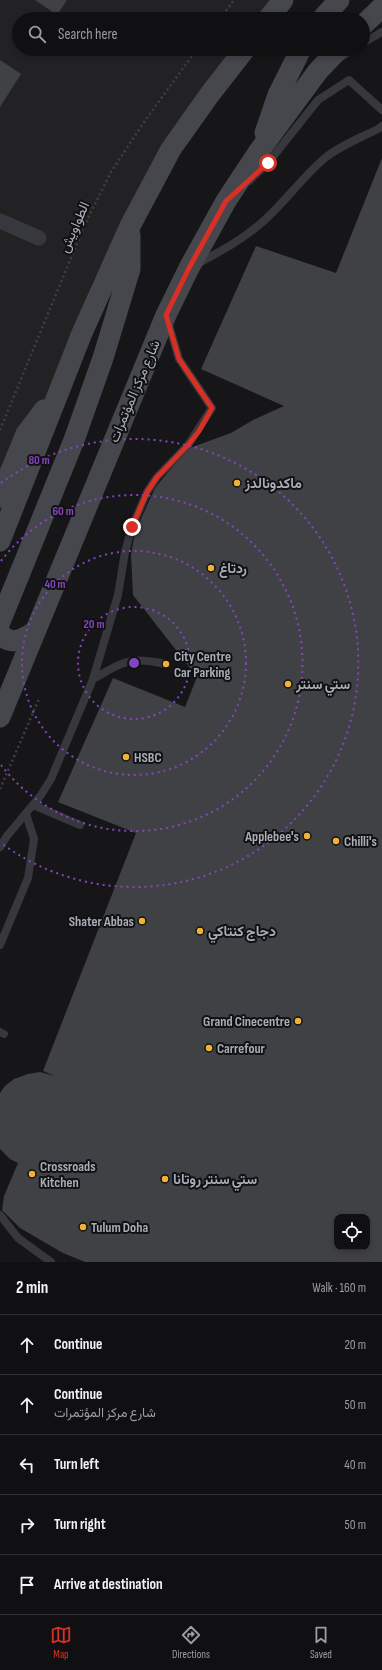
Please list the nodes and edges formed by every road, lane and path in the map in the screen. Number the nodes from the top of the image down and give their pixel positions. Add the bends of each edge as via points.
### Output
1 (234, 0) edge
2 (283, 0) edge
3 (339, 0) edge
4 (382, 7) edge
5 (225, 12) edge
6 (274, 12) edge
7 (328, 12) edge
8 (370, 18) edge
9 (382, 32) edge
10 (370, 40) edge
11 (192, 56) edge
12 (240, 56) edge
13 (298, 56) edge
14 (332, 56) edge
15 (343, 56) edge
16 (318, 71) junction
17 (382, 110) edge
18 (382, 126) edge
19 (259, 151) junction
20 (226, 201) junction
21 (0, 221) edge
22 (130, 226) junction
23 (39, 238) dead end
24 (189, 268) junction
25 (166, 315) junction
26 (56, 399) junction
27 (0, 430) edge
28 (0, 497) edge
29 (0, 541) edge
30 (0, 622) edge
31 (34, 632) junction
32 (0, 633) edge
33 (166, 664) dead end
34 (93, 680) junction
35 (39, 699) dead end
36 (0, 717) edge
37 (0, 789) edge
38 (33, 805) junction
39 (26, 814) junction
40 (80, 825) dead end
41 (0, 847) edge
42 (0, 945) edge
43 (0, 1215) edge
44 (51, 1262) edge

1 - 5 path
2 - 6 street
3 - 7 street
4 - 8 street
9 - 10 lane
11 - 27 path, الطواويش via 111,172 85,224
12 - 22 street via 171,150
13 - 19 street via 278,95
14 - 16 street, شارع مركز المؤتمرات
15 - 16 lane
16 - 19 street, شارع مركز المؤتمرات
17 - 20 lane via 349,80 318,100 268,163
18 - 24 lane via 344,145 326,158 274,211 233,245
19 - 20 street, شارع مركز المؤتمرات
20 - 24 street, شارع مركز المؤتمرات
21 - 23 street
22 - 26 street via 82,333
22 - 30 street via 130,269 103,358 74,440
24 - 25 street, شارع مركز المؤتمرات
25 - 31 street, شارع مركز المؤتمرات
25 - 34 lane via 179,359 212,408 199,431 157,477 147,492 132,527 118,595
26 - 28 street via 44,409 26,434
26 - 29 street
31 - 32 street via 15,641 6,639
31 - 36 street, شارع مركز المؤتمرات
33 - 34 lane via 130,660
34 - 38 lane via 51,779
35 - 37 path
38 - 39 lane
38 - 40 lane
39 - 41 lane
39 - 42 lane via 34,839 28,878
43 - 44 lane via 18,1238

